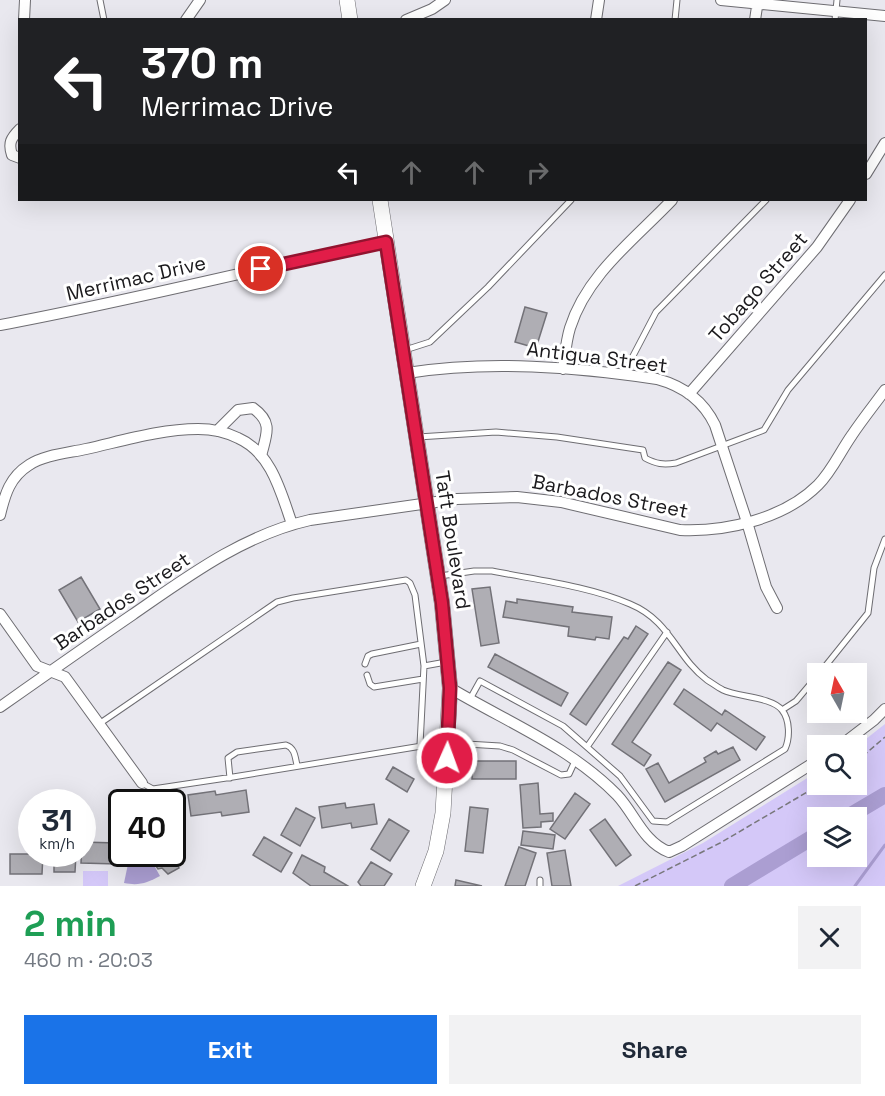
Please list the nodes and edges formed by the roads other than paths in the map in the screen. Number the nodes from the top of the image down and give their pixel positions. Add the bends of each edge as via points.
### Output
1 (25, 0) edge
2 (100, 0) edge
3 (200, 0) edge
4 (347, 0) edge
5 (445, 0) edge
6 (599, 0) edge
7 (677, 0) edge
8 (721, 0) edge
9 (757, 2) edge
10 (836, 10) edge
11 (885, 16) edge
12 (24, 18) edge
13 (104, 18) edge
14 (187, 18) edge
15 (350, 18) edge
16 (411, 18) edge
17 (596, 18) edge
18 (675, 18) edge
19 (755, 18) edge
20 (18, 131) edge
21 (885, 143) edge
22 (18, 157) edge
23 (867, 172) edge
24 (380, 201) edge
25 (570, 201) edge
26 (671, 201) edge
27 (765, 201) edge
28 (849, 201) edge
29 (386, 242) junction
30 (885, 275) edge
31 (0, 325) edge
32 (403, 351) junction
33 (563, 369) junction
34 (407, 373) junction
35 (623, 375) junction
36 (885, 390) edge
37 (689, 394) junction
38 (217, 431) junction
39 (416, 437) junction
40 (721, 445) junction
41 (261, 456) junction
42 (427, 504) junction
43 (0, 515) edge
44 (747, 522) junction
45 (292, 524) junction
46 (885, 539) edge
47 (438, 577) junction
48 (777, 608) dead end
49 (0, 614) edge
50 (667, 632) junction
51 (421, 644) junction
52 (448, 662) junction
53 (827, 663) edge
54 (365, 664) dead end
55 (424, 666) junction
56 (49, 672) junction
57 (367, 675) dead end
58 (423, 680) junction
59 (450, 688) junction
60 (807, 688) edge
61 (470, 699) junction
62 (0, 706) edge
63 (885, 709) edge
64 (782, 710) junction
65 (99, 724) junction
66 (854, 735) edge
67 (448, 742) junction
68 (420, 745) junction
69 (587, 747) junction
70 (576, 760) junction
71 (297, 765) junction
72 (807, 767) edge
73 (230, 778) junction
74 (142, 783) joint
75 (423, 886) edge

1 - 12 street
2 - 13 lane
3 - 14 street
4 - 15 street
5 - 16 street
6 - 17 street
7 - 18 lane
8 - 9 street
9 - 10 street
9 - 19 street
10 - 11 street
20 - 22 street via 9,147 12,155
21 - 23 street
24 - 29 street, Taft Boulevard
25 - 32 lane via 488,288 430,342
26 - 33 street via 596,279 570,327
27 - 35 lane via 656,312
28 - 37 street, Tobago Street via 817,247
29 - 31 street, Merrimac Drive
29 - 32 street, Taft Boulevard
30 - 40 lane via 788,390 764,430
32 - 34 street, Taft Boulevard
33 - 34 street, Antigua Street via 483,365
33 - 35 street, Antigua Street
34 - 39 street, Taft Boulevard
35 - 37 street, Antigua Street via 672,383
36 - 44 street, Barbados Street via 817,486 786,509
37 - 40 street, Antigua Street via 709,412
38 - 41 street via 239,438
38 - 41 street via 238,410 253,408 263,415 268,428
38 - 43 street via 178,431 40,460 14,476
39 - 40 lane via 496,432 557,437 643,450 645,458 664,465
39 - 42 street, Taft Boulevard
40 - 44 street, Antigua Street
41 - 45 street via 278,484
42 - 44 street, Barbados Street via 485,496 535,498 680,530 697,531
42 - 45 street, Barbados Street
42 - 47 street, Taft Boulevard
44 - 48 street, Antigua Street via 766,587
45 - 56 street, Barbados Street via 248,542 191,574
46 - 53 lane via 874,568 868,613
47 - 50 lane via 492,571 606,595 649,615
47 - 52 street, Taft Boulevard
49 - 56 street via 37,666
50 - 64 lane via 705,679 724,690
50 - 69 lane
51 - 54 lane via 372,654
51 - 55 lane
51 - 65 lane via 415,595 406,580 293,598 278,602
52 - 55 lane
52 - 59 street, Taft Boulevard
55 - 58 lane
56 - 62 street, Barbados Street
56 - 65 street via 65,677
57 - 58 lane via 374,687
58 - 68 lane
59 - 61 street
59 - 67 street, Taft Boulevard
60 - 64 lane
61 - 69 lane via 480,681 563,726
61 - 70 street
63 - 66 street
64 - 69 lane via 789,732 785,749 667,822 653,821 620,776
65 - 74 street
67 - 68 lane
67 - 70 lane via 500,746 561,775 569,774
67 - 75 street, Taft Boulevard via 443,813 436,851
68 - 71 lane
70 - 72 street via 621,799 647,838 669,852
71 - 73 lane
71 - 73 lane via 294,753 286,745 237,752 228,759
73 - 74 lane via 153,789

